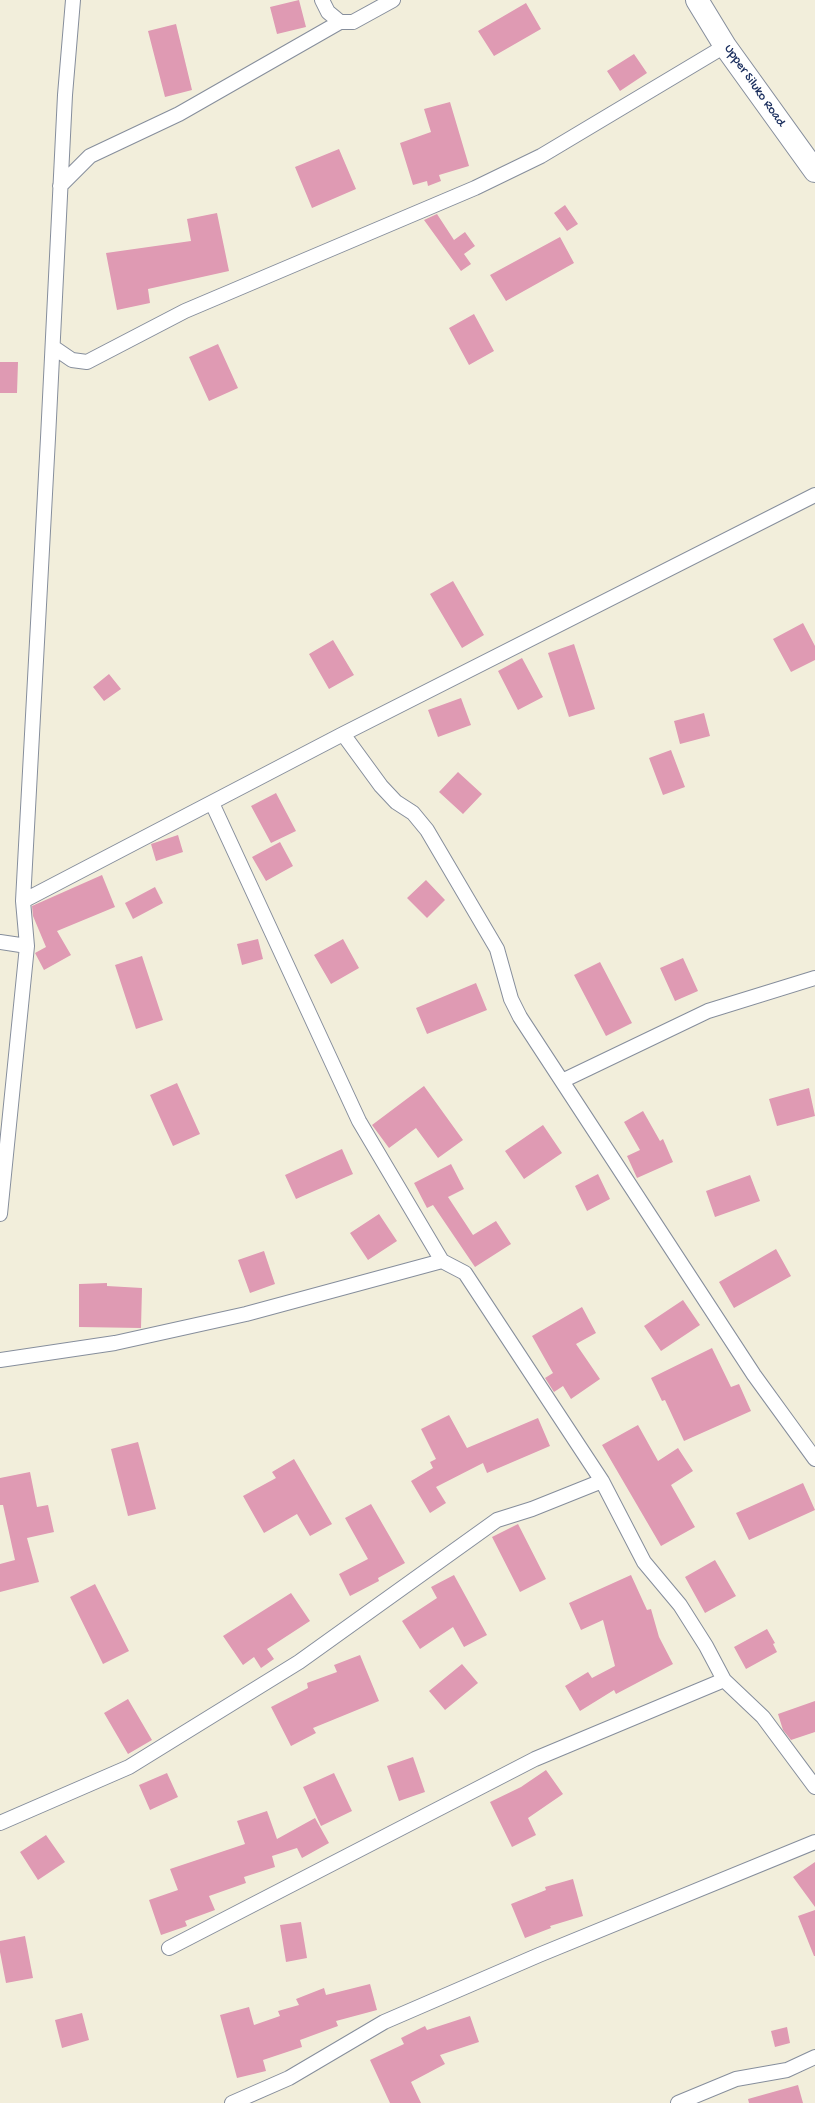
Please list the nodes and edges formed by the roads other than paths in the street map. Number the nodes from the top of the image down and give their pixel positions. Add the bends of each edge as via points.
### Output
1 (73, 0) edge
2 (322, 0) edge
3 (393, 0) edge
4 (696, 0) edge
5 (340, 22) junction
6 (725, 46) junction
7 (812, 162) edge
8 (60, 186) junction
9 (53, 347) junction
10 (815, 495) edge
11 (343, 734) junction
12 (212, 803) junction
13 (23, 901) junction
14 (0, 942) edge
15 (26, 946) junction
16 (815, 978) edge
17 (562, 1081) junction
18 (0, 1214) edge
19 (442, 1261) junction
20 (0, 1360) edge
21 (815, 1459) edge
22 (602, 1481) junction
23 (724, 1680) junction
24 (815, 1787) edge
25 (0, 1823) edge
26 (815, 1842) edge
27 (169, 1948) dead end
28 (815, 2057) edge
29 (232, 2103) edge
30 (678, 2103) edge

1 - 8 street
2 - 5 street via 328,12
3 - 5 street via 353,22
4 - 6 main road, Upper Siluko Road
5 - 8 street via 179,114 90,156
6 - 7 main road, Upper Siluko Road
6 - 9 street via 541,156 474,188 185,311 87,362 72,360
8 - 9 street
9 - 13 street
10 - 11 street
11 - 12 street
11 - 17 street via 381,786 396,802 413,813 427,830 497,949 511,998 520,1017
12 - 13 street
12 - 19 street via 359,1121
13 - 15 street
14 - 15 street
15 - 18 street
16 - 17 street via 708,1011
17 - 21 street via 754,1375
19 - 20 street via 246,1314 123,1342
19 - 22 street via 465,1273
22 - 23 street via 644,1562 680,1605
22 - 25 street via 497,1520 299,1662 136,1763
23 - 24 street via 763,1717
23 - 27 street via 535,1759
26 - 29 street via 539,1955 384,2022 288,2078
28 - 30 street via 787,2070 736,2079

